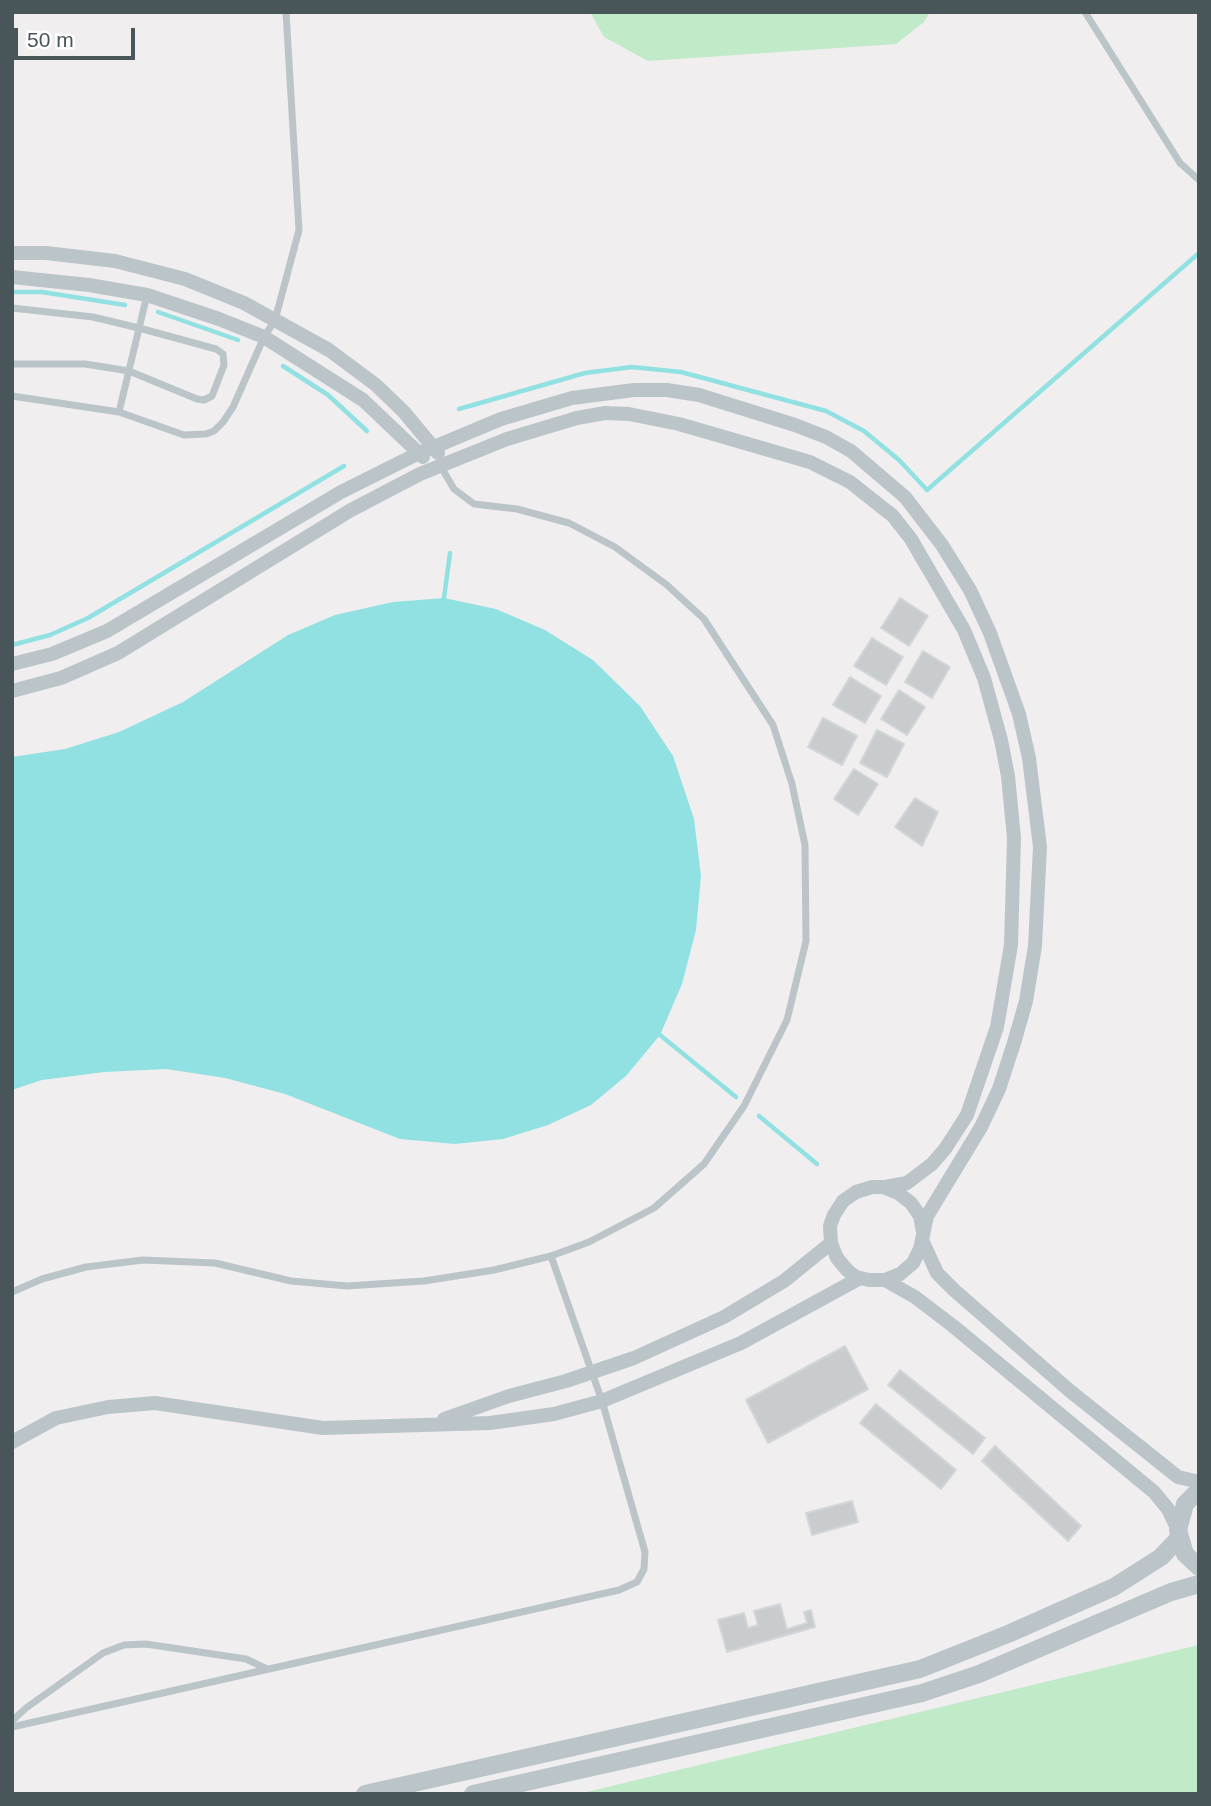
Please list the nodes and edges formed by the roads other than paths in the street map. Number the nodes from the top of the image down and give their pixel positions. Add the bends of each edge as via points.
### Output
1 (286, 12) edge
2 (1085, 12) edge
3 (1199, 180) edge
4 (12, 253) edge
5 (12, 277) edge
6 (147, 295) junction
7 (12, 309) edge
8 (275, 320) junction
9 (139, 328) junction
10 (264, 337) junction
11 (12, 364) edge
12 (129, 372) junction
13 (12, 396) edge
14 (119, 412) junction
15 (433, 446) junction
16 (419, 453) junction
17 (439, 465) junction
18 (12, 664) edge
19 (12, 691) edge
20 (883, 1187) junction
21 (922, 1236) junction
22 (831, 1243) junction
23 (551, 1256) junction
24 (860, 1278) junction
25 (885, 1280) junction
26 (12, 1292) edge
27 (591, 1372) junction
28 (602, 1401) junction
29 (433, 1423) junction
30 (12, 1442) edge
31 (1199, 1482) edge
32 (1199, 1490) edge
33 (1179, 1534) junction
34 (1199, 1567) edge
35 (1199, 1584) edge
36 (268, 1670) junction
37 (12, 1721) edge
38 (12, 1727) edge
39 (365, 1794) edge
40 (473, 1794) edge

1 - 8 lane via 299,230
2 - 3 lane via 1180,163
4 - 8 street via 46,253 138,267 185,279
5 - 6 street
6 - 9 lane
6 - 10 street
7 - 9 lane via 93,317
8 - 10 lane
8 - 15 street via 329,350 376,385
9 - 12 lane
9 - 12 lane via 216,349 223,354 224,365 212,396 204,400
10 - 14 lane via 233,407 214,431 184,435
10 - 16 street via 363,400
11 - 12 lane via 85,364
12 - 14 lane
13 - 14 lane
15 - 16 street
15 - 17 street
15 - 21 street via 500,419 572,398 634,390 699,395 795,425 851,451 905,497 942,545 990,633 1019,714 1040,847 1026,1001 999,1089 962,1160 933,1202
16 - 17 street
16 - 18 street via 341,492 107,631 52,654
17 - 19 street via 351,510 118,653 61,678
17 - 20 street via 542,428 605,413 629,414 810,462 850,482 893,516 911,539 964,630 984,678 1001,740 1014,838 1011,945 997,1027 967,1115 932,1164 906,1182
17 - 23 lane via 454,489 474,503 569,523 615,547 704,618 773,725 805,845 806,941 800,967 787,1020 744,1106 704,1164 654,1208
20 - 21 street via 911,1202 920,1216
20 - 22 street via 856,1192 843,1201 830,1226
21 - 25 street via 913,1263
21 - 31 street via 937,1273 965,1300 1178,1477
22 - 24 street via 837,1258
22 - 27 street via 784,1281 724,1317
23 - 26 lane via 424,1281 347,1286 291,1282 215,1263 144,1260 86,1267
23 - 27 lane
24 - 25 street
24 - 28 street via 741,1343
25 - 33 street via 953,1326 1154,1492
27 - 28 lane
27 - 29 street
28 - 29 street via 554,1414 490,1423
28 - 36 lane via 645,1552 644,1569 636,1582 619,1590
29 - 30 street via 323,1428 155,1403 56,1418
32 - 33 street via 1185,1504
33 - 34 street via 1185,1554
33 - 39 street via 1161,1558 1114,1587 920,1669
35 - 40 street via 922,1693
36 - 37 lane via 246,1659 146,1644 124,1645 103,1653
36 - 38 lane

